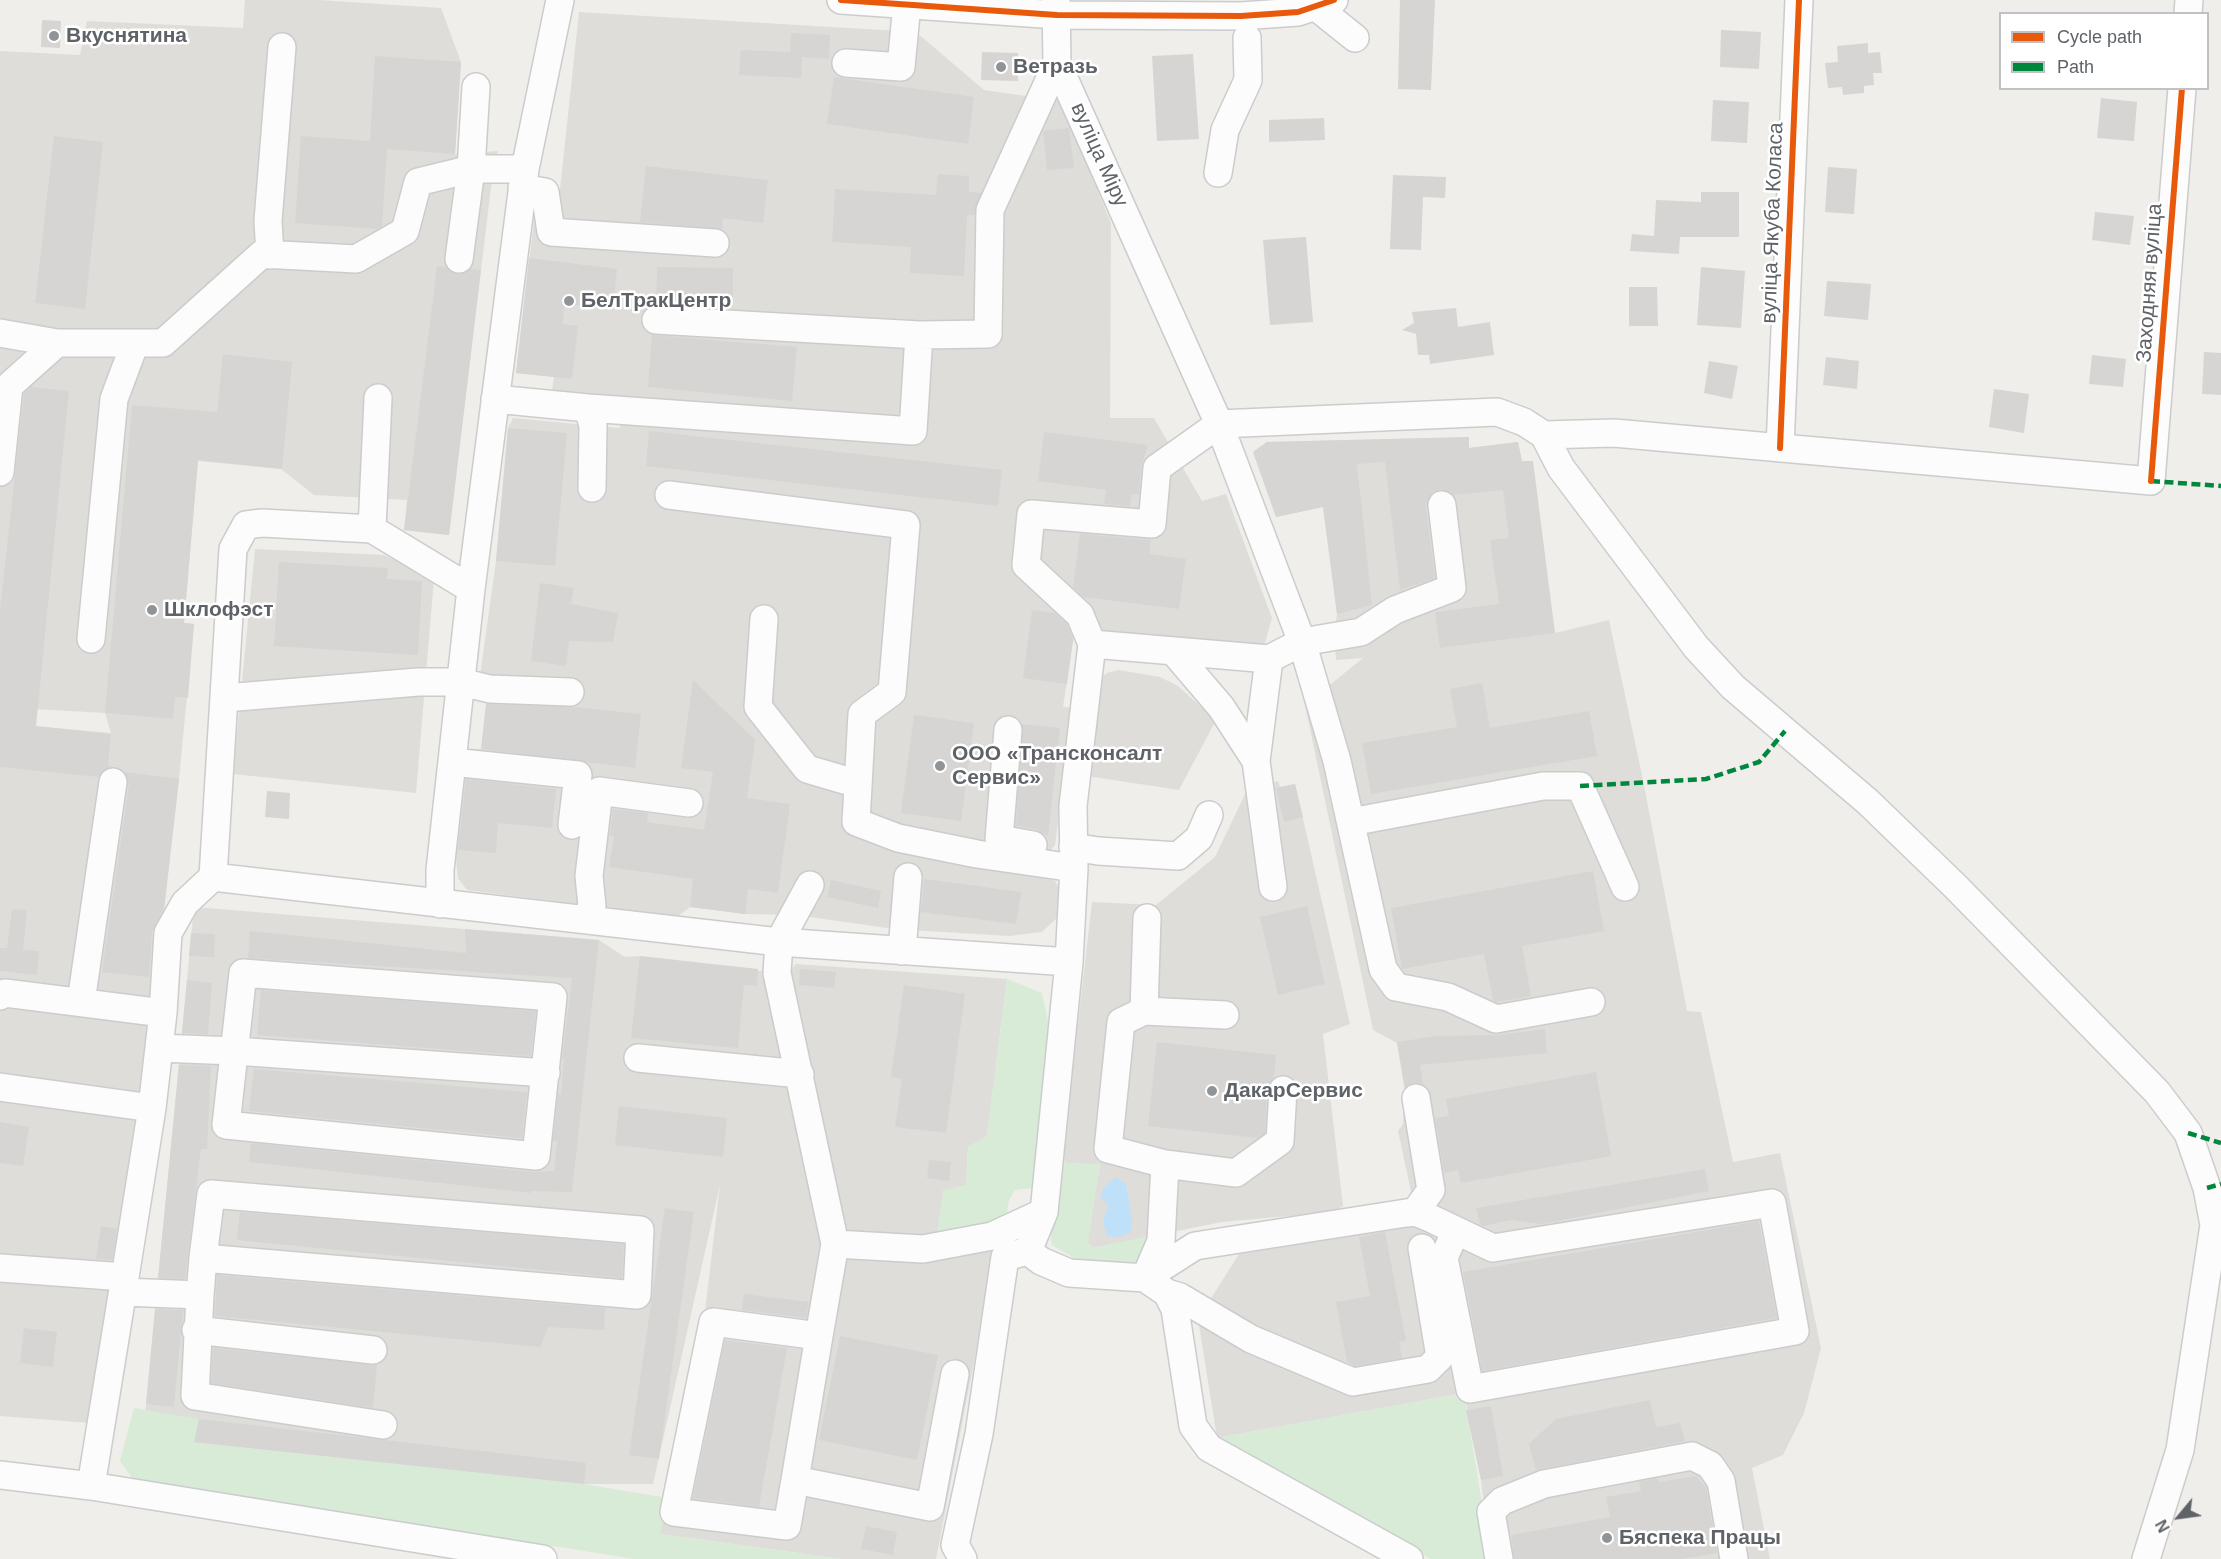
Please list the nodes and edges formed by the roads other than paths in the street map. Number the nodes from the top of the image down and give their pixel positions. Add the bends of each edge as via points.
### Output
1 (560, 0) edge
2 (841, 0) edge
3 (1799, 0) edge
4 (1325, 3) edge
5 (907, 4) junction
6 (1021, 6) edge
7 (1056, 7) edge
8 (1247, 38) dead end
9 (1355, 38) dead end
10 (282, 47) dead end
11 (846, 63) dead end
12 (1057, 63) junction
13 (476, 87) dead end
14 (2182, 90) edge
15 (471, 169) junction
16 (1218, 173) dead end
17 (524, 178) junction
18 (715, 243) dead end
19 (270, 255) junction
20 (459, 259) dead end
21 (656, 320) dead end
22 (0, 333) edge
23 (919, 335) junction
24 (57, 343) junction
25 (135, 343) junction
26 (378, 398) dead end
27 (495, 399) junction
28 (588, 408) junction
29 (1219, 424) junction
30 (1544, 435) junction
31 (1780, 448) junction
32 (0, 472) edge
33 (592, 488) dead end
34 (669, 495) dead end
35 (1442, 505) dead end
36 (372, 529) junction
37 (471, 589) junction
38 (764, 620) dead end
39 (91, 639) dead end
40 (1302, 642) junction
41 (1092, 644) junction
42 (1174, 652) junction
43 (1269, 659) junction
44 (461, 682) junction
45 (570, 692) dead end
46 (225, 698) junction
47 (1008, 730) dead end
48 (1256, 761) junction
49 (452, 762) junction
50 (113, 782) dead end
51 (858, 784) junction
52 (689, 803) dead end
53 (1209, 815) dead end
54 (1351, 822) junction
55 (572, 825) dead end
56 (1068, 860) junction
57 (213, 877) junction
58 (908, 877) dead end
59 (810, 885) dead end
60 (1273, 887) dead end
61 (1625, 887) dead end
62 (440, 904) junction
63 (1147, 918) dead end
64 (586, 920) junction
65 (779, 942) junction
66 (902, 951) junction
67 (1069, 962) junction
68 (2, 993) edge
69 (81, 1002) junction
70 (1590, 1002) dead end
71 (1144, 1011) junction
72 (163, 1013) junction
73 (1225, 1015) dead end
74 (159, 1048) junction
75 (235, 1051) junction
76 (638, 1058) dead end
77 (546, 1073) junction
78 (801, 1074) junction
79 (0, 1086) edge
80 (1283, 1090) dead end
81 (1416, 1098) dead end
82 (152, 1108) junction
83 (1165, 1164) junction
84 (1044, 1212) junction
85 (1415, 1212) junction
86 (1455, 1232) junction
87 (835, 1244) junction
88 (1422, 1248) dead end
89 (1028, 1251) junction
90 (203, 1258) junction
91 (0, 1268) edge
92 (1145, 1278) junction
93 (124, 1284) junction
94 (1167, 1293) junction
95 (200, 1295) junction
96 (196, 1330) junction
97 (819, 1336) junction
98 (373, 1350) dead end
99 (955, 1374) dead end
100 (383, 1425) dead end
101 (0, 1475) edge
102 (795, 1479) junction
103 (91, 1486) junction
104 (543, 1559) edge
105 (963, 1559) edge
106 (1409, 1559) edge
107 (1499, 1559) edge
108 (1734, 1559) edge
109 (2146, 1559) edge

1 - 17 street
2 - 5 street
3 - 31 street, вуліца Якуба Коласа
4 - 7 street via 1298,12 1241,16
4 - 9 street
5 - 6 street
5 - 11 street via 901,67
6 - 7 street
7 - 12 street, вуліца Міру
8 - 16 street via 1248,80 1225,130
10 - 19 street via 268,221
12 - 23 street via 990,210 988,334
12 - 29 street, вуліца Міру
13 - 15 street
14 - 31 street, Заходняя вуліца via 2151,481
15 - 17 street
15 - 19 street via 418,182 405,231 356,259
15 - 20 street
17 - 18 street via 545,192 552,232
17 - 27 street
19 - 25 street via 262,254 163,343
21 - 23 street
22 - 24 street
23 - 28 street via 913,431
24 - 25 street
24 - 32 street via 9,386
25 - 39 street via 114,399
26 - 36 street
27 - 28 street
27 - 37 street
28 - 33 street via 592,426
29 - 30 street via 1497,412
29 - 40 street, вуліца Міру
29 - 41 street via 1157,468 1152,524 1031,514 1026,565 1080,615
30 - 31 street via 1614,433
30 - 109 street via 1561,468 1696,647 1733,687 1868,802 1955,886 2157,1092 2188,1133 2207,1188 2214,1225 2180,1450
34 - 51 street via 906,525 892,692 862,714
35 - 40 street via 1452,588 1395,610 1361,632
36 - 37 street
36 - 46 street via 246,525 233,549
37 - 44 street
38 - 51 street via 758,707 807,770
40 - 43 street
40 - 54 street, вуліца Міру
41 - 42 street
41 - 56 street
42 - 43 street
42 - 48 street via 1221,707
43 - 48 street
44 - 45 street via 490,689
44 - 46 street
44 - 49 street
46 - 57 street
47 - 56 street via 999,839 1052,848
48 - 60 street
49 - 55 street via 578,775
49 - 62 street
50 - 69 street
51 - 56 street via 856,822 898,838
52 - 64 street via 598,790 589,876 592,906
53 - 56 street via 1199,838 1178,856 1098,851
54 - 61 street via 1543,786 1580,786
54 - 70 street, вуліца Міру via 1383,969 1396,987 1448,997 1496,1019
56 - 67 street
57 - 62 street
57 - 72 street via 184,903 168,933
58 - 66 street
59 - 65 street
62 - 64 street
63 - 71 street
64 - 65 street
65 - 66 street
65 - 78 street via 777,973
66 - 67 street
67 - 84 street
68 - 69 street
69 - 72 street
71 - 73 street
71 - 83 street via 1121,1022 1108,1149
72 - 74 street
74 - 75 street
74 - 82 street
75 - 77 street
75 - 77 street via 243,973 553,997
75 - 77 street via 226,1125 536,1156
76 - 78 street
78 - 87 street
79 - 82 street
80 - 83 street via 1280,1142 1236,1173
81 - 85 street via 1431,1190
82 - 93 street
83 - 92 street via 1161,1241
84 - 87 street via 992,1236 923,1249
84 - 89 street
85 - 86 street
85 - 92 street via 1195,1246
86 - 86 street via 1493,1248 1772,1203 1795,1331 1470,1389 1444,1258
87 - 97 street
88 - 94 street via 1440,1357 1428,1369 1353,1382 1251,1339
89 - 92 street via 1069,1273
89 - 105 street via 1005,1257 979,1434 955,1545
90 - 90 street via 212,1194 640,1230 637,1295
90 - 95 street
91 - 93 street
92 - 94 street
93 - 95 street
93 - 103 street
94 - 106 street via 1175,1309 1193,1426 1209,1448
95 - 96 street
96 - 98 street
96 - 100 street via 195,1396
97 - 102 street
97 - 102 street via 713,1322 674,1512 787,1526
99 - 102 street via 930,1507
101 - 103 street
103 - 104 street
107 - 108 street via 1491,1512 1502,1502 1544,1484 1692,1456 1710,1465 1721,1481

